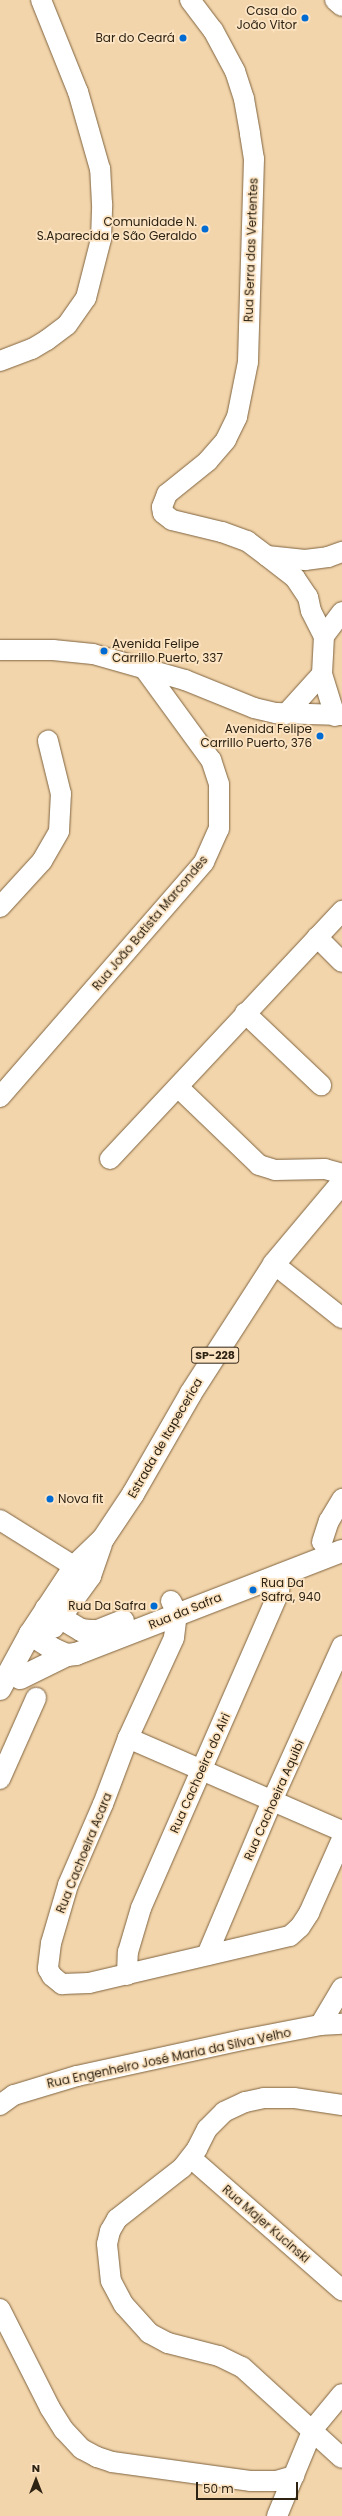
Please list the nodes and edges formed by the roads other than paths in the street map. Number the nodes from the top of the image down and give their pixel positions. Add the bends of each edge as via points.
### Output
1 (42, 0) edge
2 (190, 0) edge
3 (335, 0) edge
4 (342, 6) edge
5 (0, 361) edge
6 (342, 552) edge
7 (267, 556) junction
8 (342, 612) edge
9 (324, 636) junction
10 (0, 650) edge
11 (144, 668) junction
12 (322, 674) junction
13 (286, 714) junction
14 (338, 715) edge
15 (48, 741) dead end
16 (0, 907) edge
17 (342, 911) edge
18 (317, 937) junction
19 (342, 962) edge
20 (245, 1013) junction
21 (322, 1085) dead end
22 (178, 1087) junction
23 (0, 1097) edge
24 (110, 1158) dead end
25 (342, 1174) edge
26 (342, 1183) edge
27 (274, 1264) junction
28 (342, 1318) edge
29 (342, 1499) edge
30 (0, 1520) edge
31 (332, 1539) edge
32 (342, 1550) edge
33 (82, 1571) junction
34 (281, 1574) junction
35 (174, 1607) junction
36 (53, 1613) junction
37 (36, 1638) junction
38 (342, 1646) edge
39 (67, 1655) junction
40 (20, 1678) junction
41 (0, 1689) edge
42 (36, 1698) dead end
43 (0, 1705) edge
44 (128, 1738) junction
45 (202, 1770) junction
46 (0, 1779) edge
47 (272, 1801) junction
48 (342, 1831) edge
49 (342, 1839) edge
50 (207, 1955) junction
51 (127, 1975) junction
52 (342, 1988) edge
53 (342, 2024) edge
54 (320, 2025) junction
55 (0, 2105) edge
56 (342, 2105) edge
57 (191, 2158) junction
58 (342, 2290) edge
59 (0, 2309) edge
60 (342, 2394) edge
61 (313, 2429) junction
62 (342, 2458) edge
63 (294, 2476) junction
64 (277, 2516) edge

1 - 5 street via 78,92 100,169 101,240 86,298 67,324 32,349
2 - 7 street, Rua Serra das Vertentes via 213,30 235,71 244,99 250,134 254,159 248,355 237,417 226,440 208,461 172,489 162,507 163,513 172,520 247,541
3 - 4 street
6 - 7 street via 328,558 306,560
7 - 9 street via 295,578 308,597 311,611
8 - 9 street
9 - 12 street
10 - 11 street via 53,650 93,654
11 - 13 street via 185,680 254,708
11 - 23 street, Rua João Batista Marcondes via 211,760 219,784 219,829 204,862
12 - 13 street
12 - 14 street
13 - 14 street
15 - 16 street via 61,794 58,831 42,861
17 - 18 street
18 - 19 street
18 - 20 street
20 - 21 street
20 - 22 street
22 - 24 street
22 - 25 street via 247,1155 265,1168 283,1171 325,1169
26 - 27 main road, Estrada de Itapecerica / SP-228
27 - 28 street
27 - 33 main road, Estrada de Itapecerica / SP-228 via 202,1376 133,1494
29 - 31 street via 329,1520
30 - 33 street
31 - 35 main road, Rua da Safra
32 - 34 main road, Rua da Safra
33 - 36 main road, Estrada de Itapecerica / SP-228
34 - 35 main road, Rua da Safra
34 - 45 street, Rua Cachoeira do Airi via 279,1592
35 - 36 main road, Rua da Safra via 98,1631 81,1630
35 - 39 main road, Rua da Safra via 96,1648
35 - 44 street, Rua Cachoeira Acara via 174,1638
36 - 37 main road, Estrada de Itapecerica / SP-228
37 - 39 main road
37 - 40 main road, Estrada de Itapecerica / SP-228
37 - 41 main road, Estrada de Itapecerica / SP-228
38 - 47 street, Rua Cachoeira Aquibi
39 - 40 main road, Rua da Safra
40 - 43 main road, Estrada de Itapecerica / SP-228
42 - 46 street
44 - 45 street
44 - 51 street, Rua Cachoeira Acara via 66,1891 51,1943 48,1969 57,1982 71,1985
45 - 47 street
45 - 51 street, Rua Cachoeira do Airi via 137,1917 128,1952
47 - 48 street
47 - 50 street, Rua Cachoeira Aquibi
49 - 50 street, Rua Cachoeira Acara via 309,1912 300,1927 290,1936
50 - 51 street, Rua Cachoeira Acara
52 - 54 street
53 - 54 street, Rua Engenheiro José Maria da Silva Velho
54 - 55 street, Rua Engenheiro José Maria da Silva Velho via 77,2076 14,2094
56 - 57 street via 275,2097 245,2102 224,2112 213,2122
57 - 58 street, Rua Majer Kucinski
57 - 61 street via 171,2177 121,2214 113,2224 107,2244 111,2281 124,2305 156,2338 219,2356 242,2367
59 - 63 street via 50,2408 64,2430 82,2449 112,2462 250,2481 276,2481
60 - 61 street
61 - 62 street
61 - 63 street
63 - 64 street

